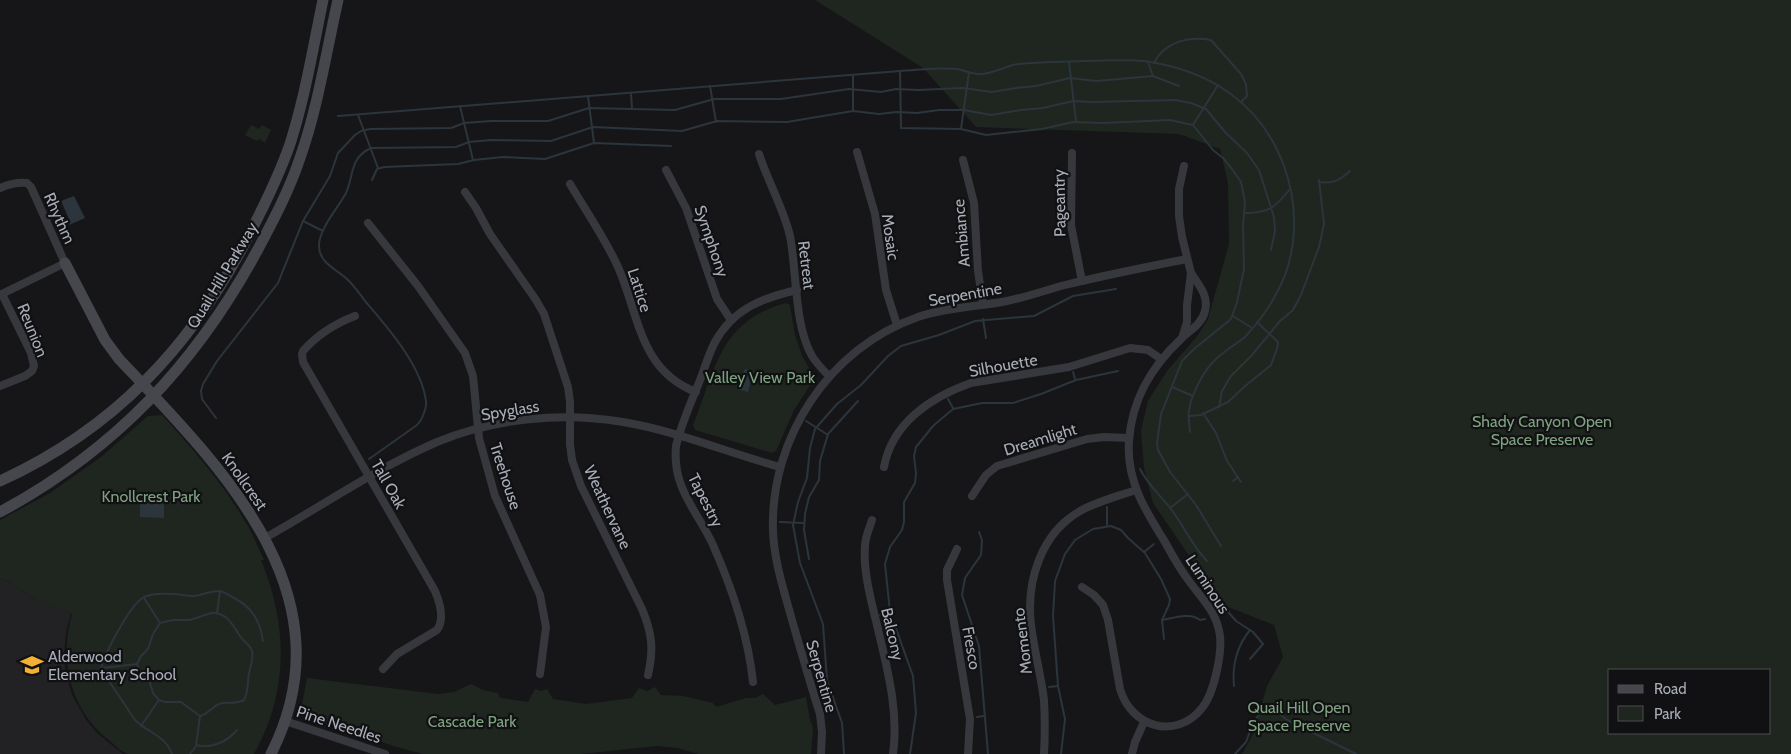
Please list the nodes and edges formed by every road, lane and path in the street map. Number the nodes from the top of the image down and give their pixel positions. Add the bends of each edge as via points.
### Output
1 (323, 0) edge
2 (338, 0) edge
3 (858, 152) dead end
4 (1072, 153) dead end
5 (759, 154) dead end
6 (963, 160) dead end
7 (1184, 166) dead end
8 (666, 170) dead end
9 (570, 184) dead end
10 (0, 188) edge
11 (465, 192) dead end
12 (368, 223) dead end
13 (1187, 259) junction
14 (65, 263) junction
15 (1191, 273) junction
16 (1082, 281) junction
17 (796, 290) junction
18 (1, 294) edge
19 (983, 304) junction
20 (355, 316) dead end
21 (731, 320) junction
22 (897, 325) junction
23 (1181, 339) junction
24 (1161, 359) junction
25 (829, 376) junction
26 (142, 384) junction
27 (0, 386) edge
28 (696, 392) junction
29 (154, 396) junction
30 (570, 418) junction
31 (478, 429) junction
32 (679, 436) junction
33 (1129, 438) junction
34 (780, 467) junction
35 (884, 468) dead end
36 (368, 477) junction
37 (0, 481) edge
38 (1136, 490) junction
39 (972, 496) dead end
40 (0, 512) edge
41 (872, 520) dead end
42 (265, 538) junction
43 (956, 549) dead end
44 (1082, 587) dead end
45 (383, 669) dead end
46 (540, 674) dead end
47 (648, 675) dead end
48 (753, 682) dead end
49 (285, 721) junction
50 (1144, 722) junction
51 (271, 754) edge
52 (385, 754) edge
53 (821, 754) edge
54 (893, 754) edge
55 (968, 754) edge
56 (1044, 754) edge
57 (1132, 754) edge

1 - 26 main road, Quail Hill Parkway via 301,107 270,193 213,298 182,341
2 - 29 main road, Quail Hill Parkway via 313,118 283,201 220,314 196,348
3 - 22 street, Mosaic via 875,214 886,290
4 - 16 street, Pageantry via 1071,225
5 - 17 street, Retreat via 788,230
6 - 19 street, Ambiance via 974,203
7 - 13 street, Luminous via 1178,207
8 - 21 street, Symphony via 690,217 717,300
9 - 28 street, Lattice via 615,261 637,325 651,354 671,378
10 - 14 street, Rhythm via 27,183
11 - 30 street, Weathervane via 544,314 568,387
12 - 31 street, Treehouse via 465,353 473,376
13 - 15 street, Luminous
13 - 16 street, Serpentine
14 - 18 street
14 - 26 main road, Knollcrest via 105,340
15 - 23 street, Luminous via 1187,322
15 - 23 street, Luminous via 1204,294 1206,307 1199,323
16 - 19 street, Serpentine via 1008,301
17 - 21 street, Tapestry via 762,300
17 - 25 street, Retreat via 808,347
18 - 27 street, Reunion via 31,353 34,366 25,376
19 - 22 street, Serpentine via 943,310
20 - 36 street, Tall Oak via 323,331 303,351 302,358
21 - 28 street, Tapestry via 714,343
22 - 25 street, Serpentine via 858,351
23 - 24 street, Luminous
24 - 33 street, Luminous via 1140,394 1132,415
24 - 35 street, Silhouette via 1148,350 1130,348 1069,367 958,388 937,398 910,420 891,443
25 - 34 street, Serpentine via 805,410
26 - 29 main road, Knollcrest
26 - 37 main road, Quail Hill Parkway via 74,439
28 - 32 street, Tapestry
29 - 40 main road, Quail Hill Parkway via 83,459
29 - 42 main road, Knollcrest via 209,457
30 - 31 street, Spyglass via 536,419
30 - 32 street, Spyglass via 622,422
30 - 47 street, Weathervane via 570,444 577,478 648,625 652,658
31 - 36 street, Spyglass via 432,445
31 - 46 street, Treehouse via 495,496 540,595 546,616
32 - 34 street, Spyglass
32 - 48 street, Tapestry via 675,453 679,483 726,576 746,640
33 - 38 street, Luminous
33 - 39 street, Dreamlight via 1087,439 997,466 986,475
34 - 53 street, Serpentine via 774,512 775,551 820,714
36 - 42 street, Spyglass
36 - 45 street, Tall Oak via 435,591 442,618 438,630 397,654
38 - 50 street, Luminous via 1181,570 1212,611 1220,642 1210,694 1200,710 1174,725
38 - 56 street, Momento via 1088,507 1070,518 1049,539 1038,560 1030,610 1044,701
41 - 54 street, Balcony via 865,558 894,707
42 - 49 main road, Knollcrest via 284,582 294,630 294,678
43 - 55 street, Fresco via 947,570 947,580 970,719
44 - 50 street via 1103,605 1122,698
49 - 51 main road, Knollcrest
49 - 52 street, Pine Needles
50 - 57 street

